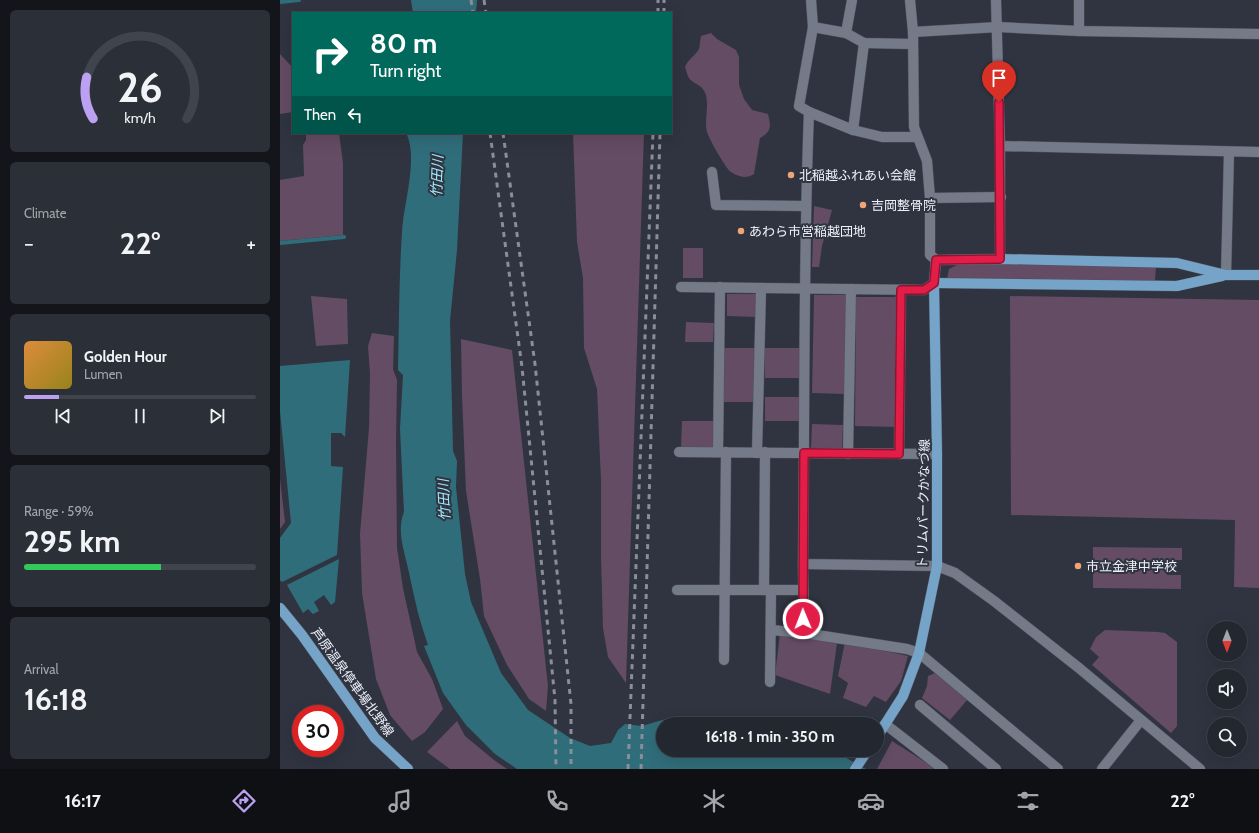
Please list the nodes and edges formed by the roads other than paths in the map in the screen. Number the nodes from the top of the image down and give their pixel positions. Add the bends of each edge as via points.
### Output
1 (811, 0) edge
2 (852, 0) edge
3 (910, 0) edge
4 (996, 0) edge
5 (1079, 0) edge
6 (814, 27) junction
7 (998, 28) junction
8 (1079, 31) junction
9 (913, 32) junction
10 (846, 33) junction
11 (1259, 34) edge
12 (864, 43) junction
13 (912, 44) junction
14 (808, 112) junction
15 (853, 130) junction
16 (917, 137) junction
17 (1000, 146) junction
18 (1229, 152) junction
19 (1259, 152) edge
20 (712, 172) dead end
21 (1001, 197) junction
22 (930, 198) junction
23 (805, 206) junction
24 (1000, 259) junction
25 (936, 260) junction
26 (1226, 275) junction
27 (1259, 275) edge
28 (934, 283) junction
29 (681, 287) dead end
30 (720, 287) junction
31 (760, 288) junction
32 (806, 288) junction
33 (851, 289) junction
34 (901, 290) junction
35 (679, 452) dead end
36 (722, 452) junction
37 (761, 452) junction
38 (804, 453) junction
39 (848, 454) junction
40 (899, 454) junction
41 (937, 454) junction
42 (803, 564) junction
43 (937, 566) junction
44 (677, 590) dead end
45 (724, 590) junction
46 (768, 590) junction
47 (803, 590) junction
48 (280, 608) edge
49 (771, 630) junction
50 (804, 633) junction
51 (919, 653) junction
52 (724, 660) dead end
53 (770, 682) dead end
54 (920, 705) dead end
55 (1141, 720) junction
56 (885, 724) joint
57 (863, 757) edge
58 (408, 769) edge
59 (855, 769) edge
60 (943, 769) edge
61 (996, 769) edge
62 (1058, 769) edge
63 (1102, 769) edge
64 (1200, 769) edge

1 - 6 street
2 - 10 street
3 - 9 street
4 - 7 street
5 - 8 street
6 - 10 street
6 - 14 street via 799,106
7 - 8 street
7 - 9 street
7 - 17 street
8 - 11 street
9 - 13 street
10 - 12 street
12 - 13 street
12 - 15 street
13 - 16 street via 914,127
14 - 15 street
14 - 23 street
15 - 16 street via 882,137
16 - 22 street via 927,161
17 - 18 street
17 - 21 street
18 - 19 street
18 - 26 street
20 - 23 street via 716,205
21 - 22 street
21 - 24 street
22 - 25 street via 930,255
23 - 32 street
24 - 25 main road
24 - 26 main road via 1177,263
25 - 28 main road, トリムパークかなづ線
26 - 27 main road
26 - 28 main road via 1177,286
28 - 34 street via 924,290
28 - 41 main road, トリムパークかなづ線
29 - 30 street
30 - 31 street
30 - 36 street
31 - 32 street
31 - 37 street
32 - 33 street
32 - 38 street
33 - 34 street
33 - 39 street
34 - 40 street
35 - 36 street
36 - 37 street
36 - 45 street
37 - 38 street
37 - 46 street
38 - 39 street
38 - 42 street
39 - 40 street
40 - 41 street
41 - 43 main road, トリムパークかなづ線
42 - 43 street
42 - 47 street
43 - 51 main road, トリムパークかなづ線
43 - 55 street via 955,573 994,601
44 - 45 street
45 - 46 street
45 - 52 street
46 - 47 street
46 - 49 street
47 - 50 street
48 - 58 main road, 芦原温泉停車場北野線 via 375,738
49 - 50 street
49 - 53 street
50 - 51 street
51 - 56 main road, トリムパークかなづ線 via 903,696
51 - 62 street
54 - 61 street
55 - 63 street
55 - 64 street
56 - 60 street
57 - 59 main road

